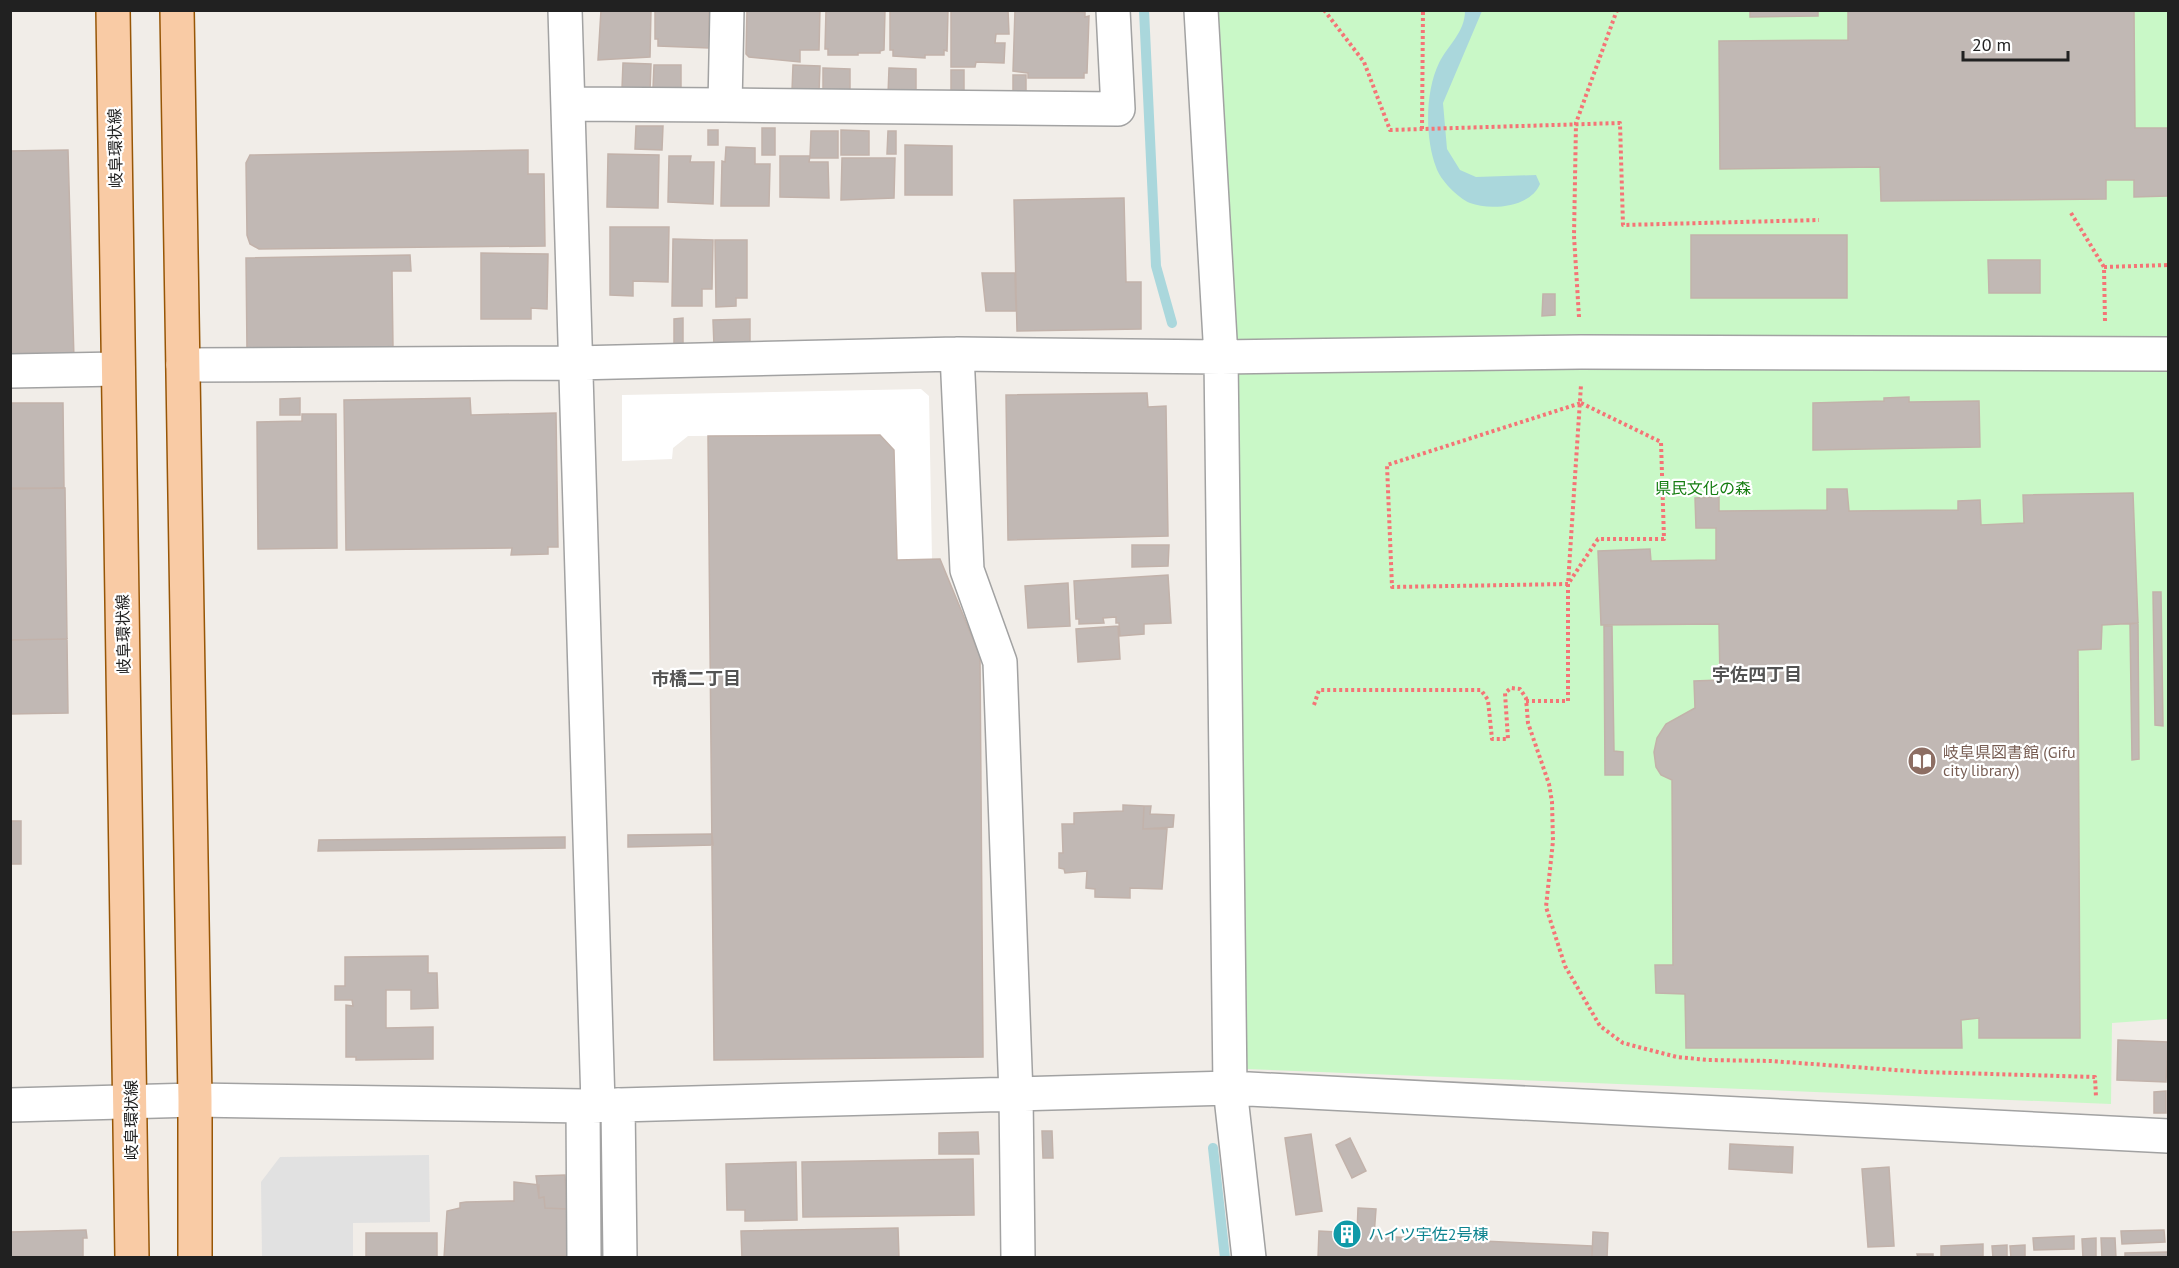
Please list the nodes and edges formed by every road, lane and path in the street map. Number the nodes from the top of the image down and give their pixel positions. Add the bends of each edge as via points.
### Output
1 (113, 10) edge
2 (177, 10) edge
3 (565, 10) edge
4 (727, 10) edge
5 (1113, 10) edge
6 (1201, 10) edge
7 (1324, 10) edge
8 (1423, 10) edge
9 (1617, 10) edge
10 (568, 104) junction
11 (725, 105) junction
12 (1576, 123) junction
13 (1422, 129) junction
14 (2071, 213) dead end
15 (1819, 220) dead end
16 (2169, 265) edge
17 (2104, 267) junction
18 (1581, 352) junction
19 (2106, 353) junction
20 (957, 354) junction
21 (2169, 354) edge
22 (1221, 357) junction
23 (575, 363) junction
24 (183, 364) junction
25 (118, 369) junction
26 (10, 371) edge
27 (1581, 403) junction
28 (1569, 584) junction
29 (1526, 701) junction
30 (1314, 705) dead end
31 (1230, 1088) junction
32 (1016, 1095) junction
33 (195, 1100) junction
34 (131, 1103) junction
35 (10, 1105) edge
36 (600, 1105) junction
37 (2098, 1132) junction
38 (2169, 1136) edge
39 (132, 1257) edge
40 (195, 1257) edge
41 (585, 1257) edge
42 (620, 1257) edge
43 (1018, 1257) edge
44 (1249, 1257) edge

1 - 25 main road, 岐阜環状線
2 - 24 main road
3 - 10 street
4 - 11 street
5 - 11 street via 1118,109
6 - 22 street
7 - 13 path via 1364,62 1390,130
8 - 13 path
9 - 12 path
10 - 11 street
10 - 23 street
12 - 13 path
12 - 15 path via 1620,123 1623,225
12 - 18 path via 1574,236
14 - 17 path
16 - 17 path
17 - 19 path
18 - 19 street
18 - 22 street
18 - 27 path
19 - 21 street
20 - 22 street
20 - 23 street
20 - 32 street via 966,570 1000,662
22 - 31 street
23 - 24 street
23 - 36 street
24 - 33 main road
25 - 26 street
25 - 34 main road, 岐阜環状線
27 - 28 path
27 - 28 path via 1661,442 1664,539 1598,539
27 - 28 path via 1387,465 1392,587
28 - 29 path via 1568,701
29 - 30 path via 1520,689 1511,688 1505,693 1508,739 1492,739 1488,700 1481,690 1319,690
29 - 37 path via 1528,723 1552,802 1553,841 1546,907 1565,966 1600,1026 1623,1043 1677,1057 1923,1072 2095,1077
31 - 32 street
31 - 37 street
31 - 44 street
32 - 36 street
32 - 43 street
33 - 34 street
33 - 36 street
33 - 40 main road
34 - 35 street
34 - 39 main road, 岐阜環状線
36 - 41 street
36 - 42 street
37 - 38 street

